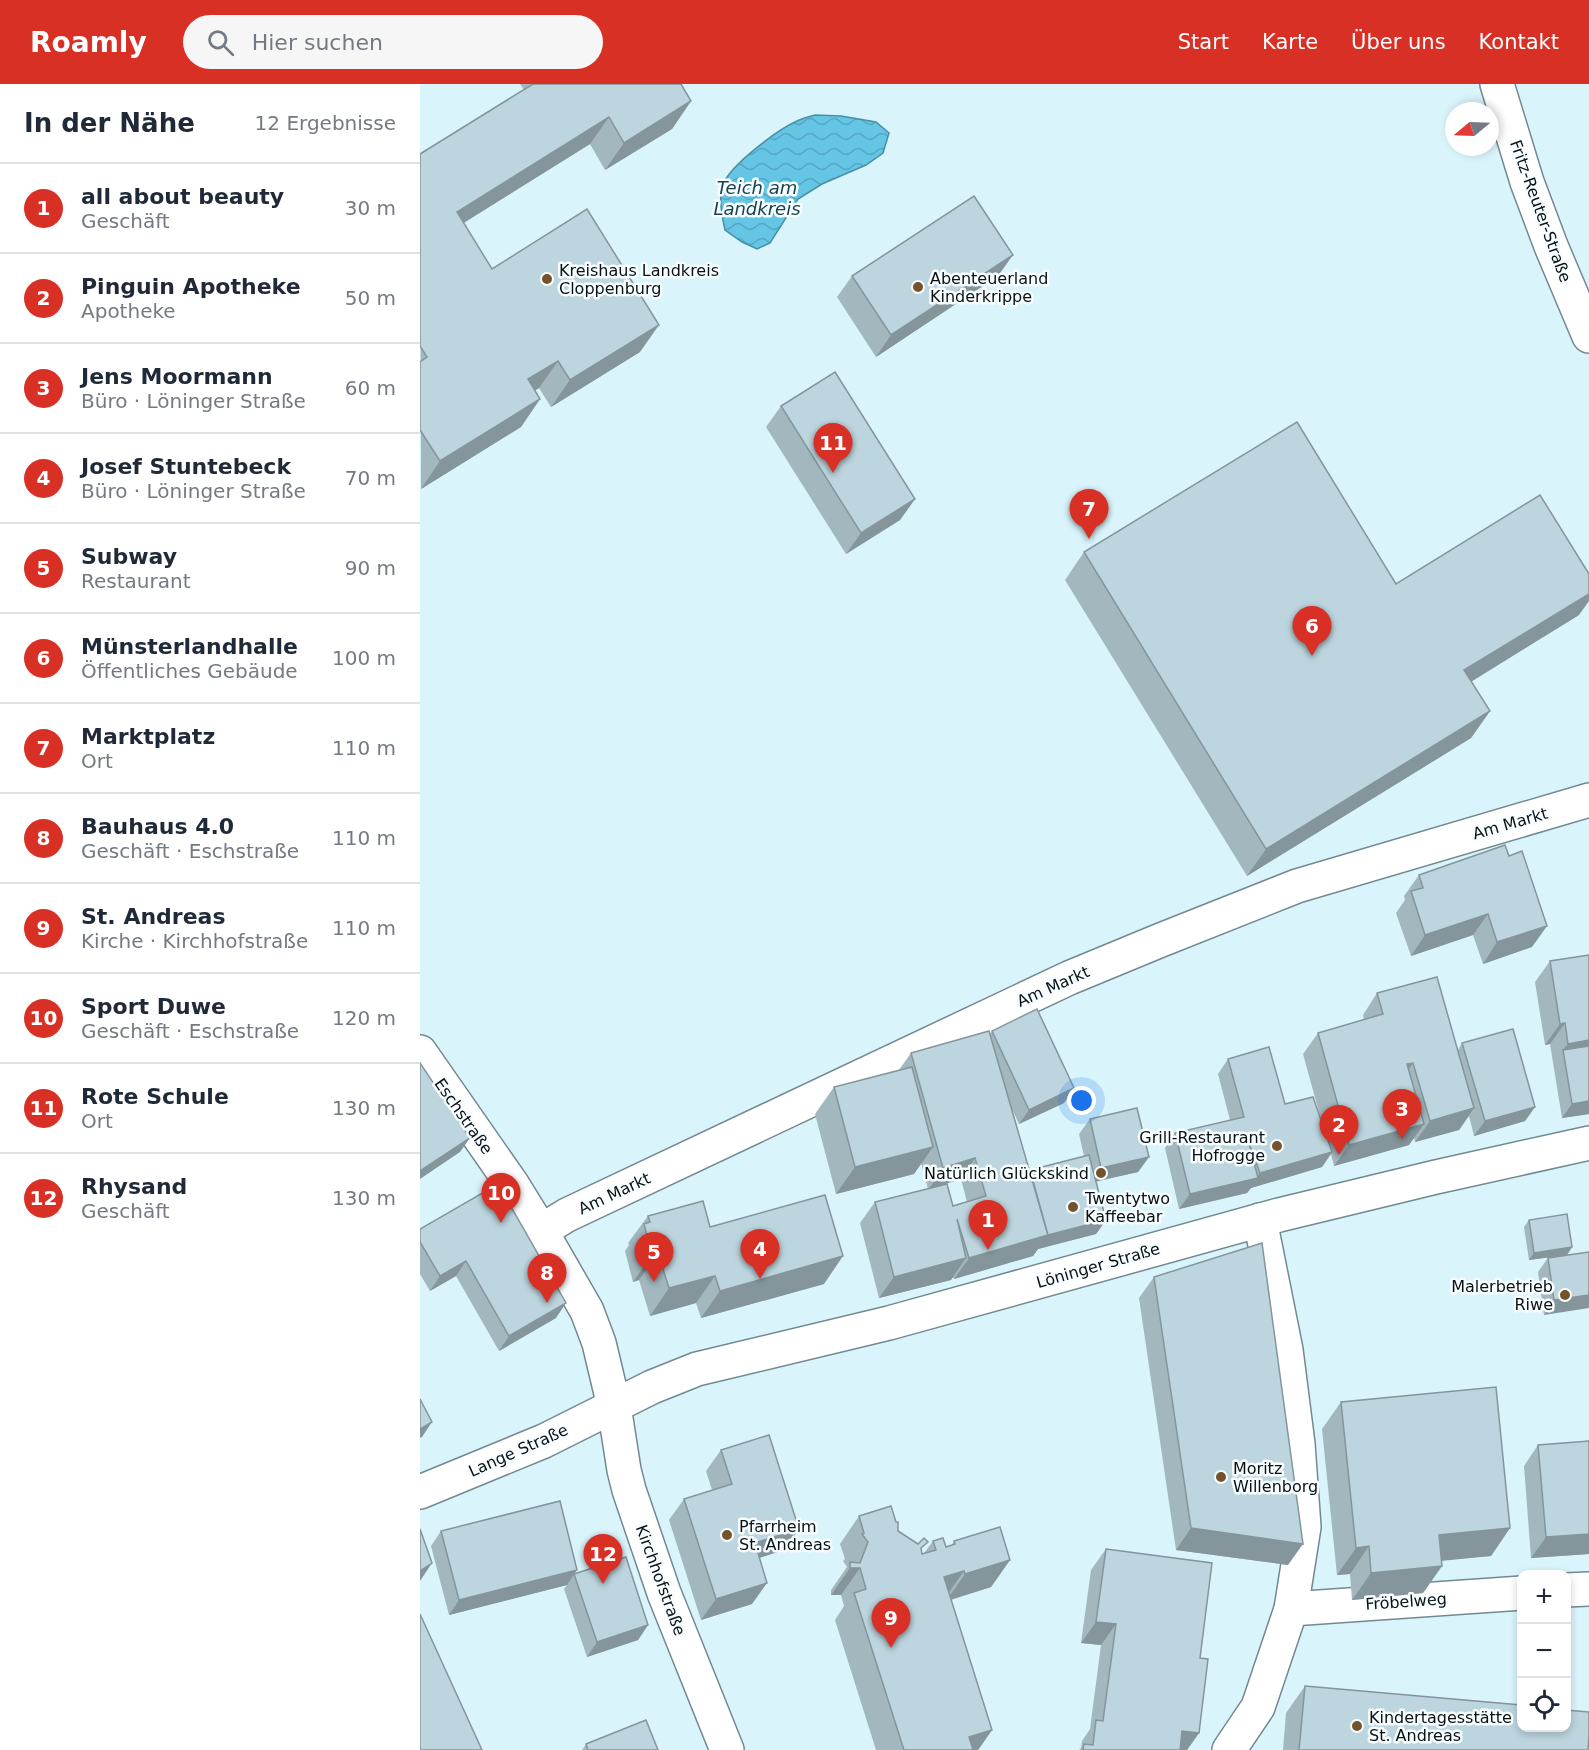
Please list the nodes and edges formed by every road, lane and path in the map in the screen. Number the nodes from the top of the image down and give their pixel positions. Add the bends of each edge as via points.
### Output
1 (1497, 84) edge
2 (1589, 336) edge
3 (1589, 801) edge
4 (420, 1052) edge
5 (1589, 1143) edge
6 (1260, 1220) junction
7 (541, 1231) junction
8 (614, 1406) junction
9 (420, 1492) edge
10 (1589, 1589) edge
11 (1571, 1590) edge
12 (1517, 1593) edge
13 (1291, 1608) junction
14 (727, 1750) edge
15 (1229, 1750) edge

1 - 2 street, Fritz-Reuter-Straße via 1527,182
3 - 7 street, Am Markt via 1297,886 1161,940 1059,983 567,1215
4 - 7 street, Eschstraße
5 - 6 street, Löninger Straße
6 - 8 street, Löninger Straße via 889,1323 698,1369
6 - 13 street via 1286,1350 1298,1444 1304,1527
7 - 8 street, Eschstraße via 586,1311 599,1343
8 - 9 street, Lange Straße via 544,1441
8 - 14 street, Kirchhofstraße via 629,1490 664,1593
10 - 11 street
12 - 13 street, Fröbelweg
13 - 15 street via 1258,1707

